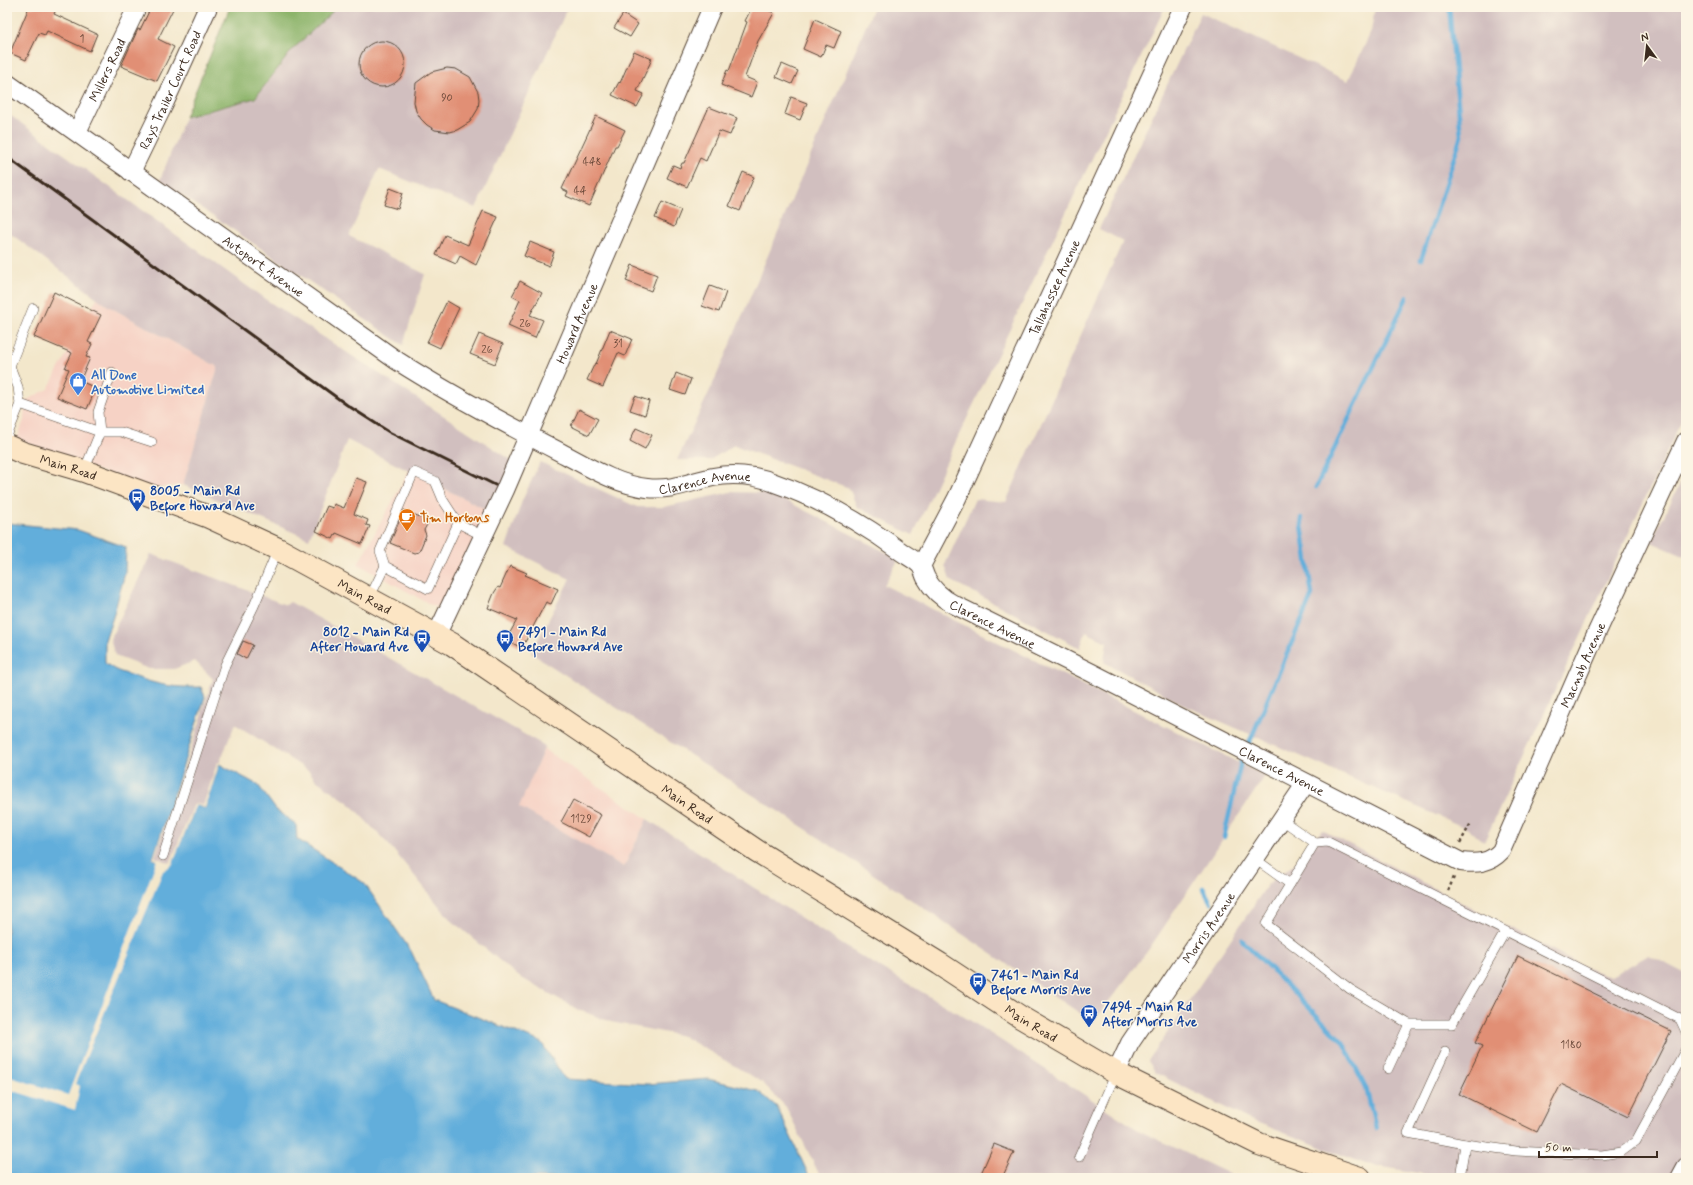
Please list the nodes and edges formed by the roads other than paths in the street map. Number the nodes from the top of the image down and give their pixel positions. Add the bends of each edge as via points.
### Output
1 (137, 7) edge
2 (208, 7) edge
3 (712, 7) edge
4 (1184, 7) edge
5 (7, 83) edge
6 (77, 132) junction
7 (131, 172) junction
8 (33, 308) dead end
9 (9, 368) edge
10 (112, 372) dead end
11 (20, 404) junction
12 (100, 432) junction
13 (7, 436) edge
14 (528, 436) junction
15 (1686, 441) edge
16 (152, 442) dead end
17 (7, 446) edge
18 (84, 471) junction
19 (458, 523) junction
20 (483, 536) junction
21 (278, 549) junction
22 (385, 566) junction
23 (921, 566) junction
24 (369, 599) junction
25 (436, 636) junction
26 (1306, 783) junction
27 (1282, 820) junction
28 (1315, 843) junction
29 (164, 856) dead end
30 (1255, 859) junction
31 (1456, 860) joint
32 (1290, 884) junction
33 (1505, 932) junction
34 (1409, 1024) junction
35 (1686, 1032) edge
36 (1686, 1049) edge
37 (1445, 1052) dead end
38 (1388, 1068) dead end
39 (1116, 1073) junction
40 (1465, 1144) junction
41 (1079, 1157) dead end
42 (1686, 1167) edge
43 (1360, 1178) edge
44 (1460, 1178) edge
45 (1680, 1178) edge

1 - 6 street, Millers Road
2 - 7 street, Rays Trailer Court Road
3 - 14 street, Howard Avenue
4 - 23 street, Tallahassee Avenue via 957,498
5 - 6 street, Autoport Avenue
6 - 7 street, Autoport Avenue
7 - 14 street, Autoport Avenue via 396,360 437,386
8 - 9 lane
9 - 11 lane via 18,387
10 - 12 lane via 98,412
11 - 12 lane
11 - 13 lane
12 - 16 lane via 121,432
12 - 18 lane
14 - 20 street, Howard Avenue
14 - 23 street, Clarence Avenue via 596,471 632,486 666,489 731,476 749,476 773,482 844,515
15 - 31 street, Macnab Avenue via 1580,668 1501,851 1495,857 1478,863
17 - 18 main road, Main Road
18 - 21 main road, Main Road via 208,517
19 - 20 lane
19 - 22 lane via 428,589
19 - 22 lane via 435,482 414,472 380,551
20 - 25 street, Howard Avenue
21 - 24 main road, Main Road
21 - 29 lane via 225,665
22 - 24 lane
23 - 26 street, Clarence Avenue via 932,588 953,604
24 - 25 main road, Main Road
25 - 39 main road, Main Road via 452,644 757,852 940,964 1022,1018
26 - 27 street, Morris Avenue
26 - 31 street, Clarence Avenue
27 - 28 lane
27 - 30 street, Morris Avenue
28 - 32 lane
28 - 33 lane via 1328,842
30 - 32 lane
30 - 39 street, Morris Avenue via 1130,1043
32 - 34 lane via 1266,924 1350,989
33 - 34 lane via 1452,1024
33 - 35 lane via 1680,1019
34 - 38 lane
36 - 40 lane via 1636,1141 1621,1152 1602,1155 1516,1151
37 - 40 lane via 1408,1133
39 - 41 lane
39 - 43 main road, Main Road via 1259,1144
40 - 44 lane
42 - 45 street

